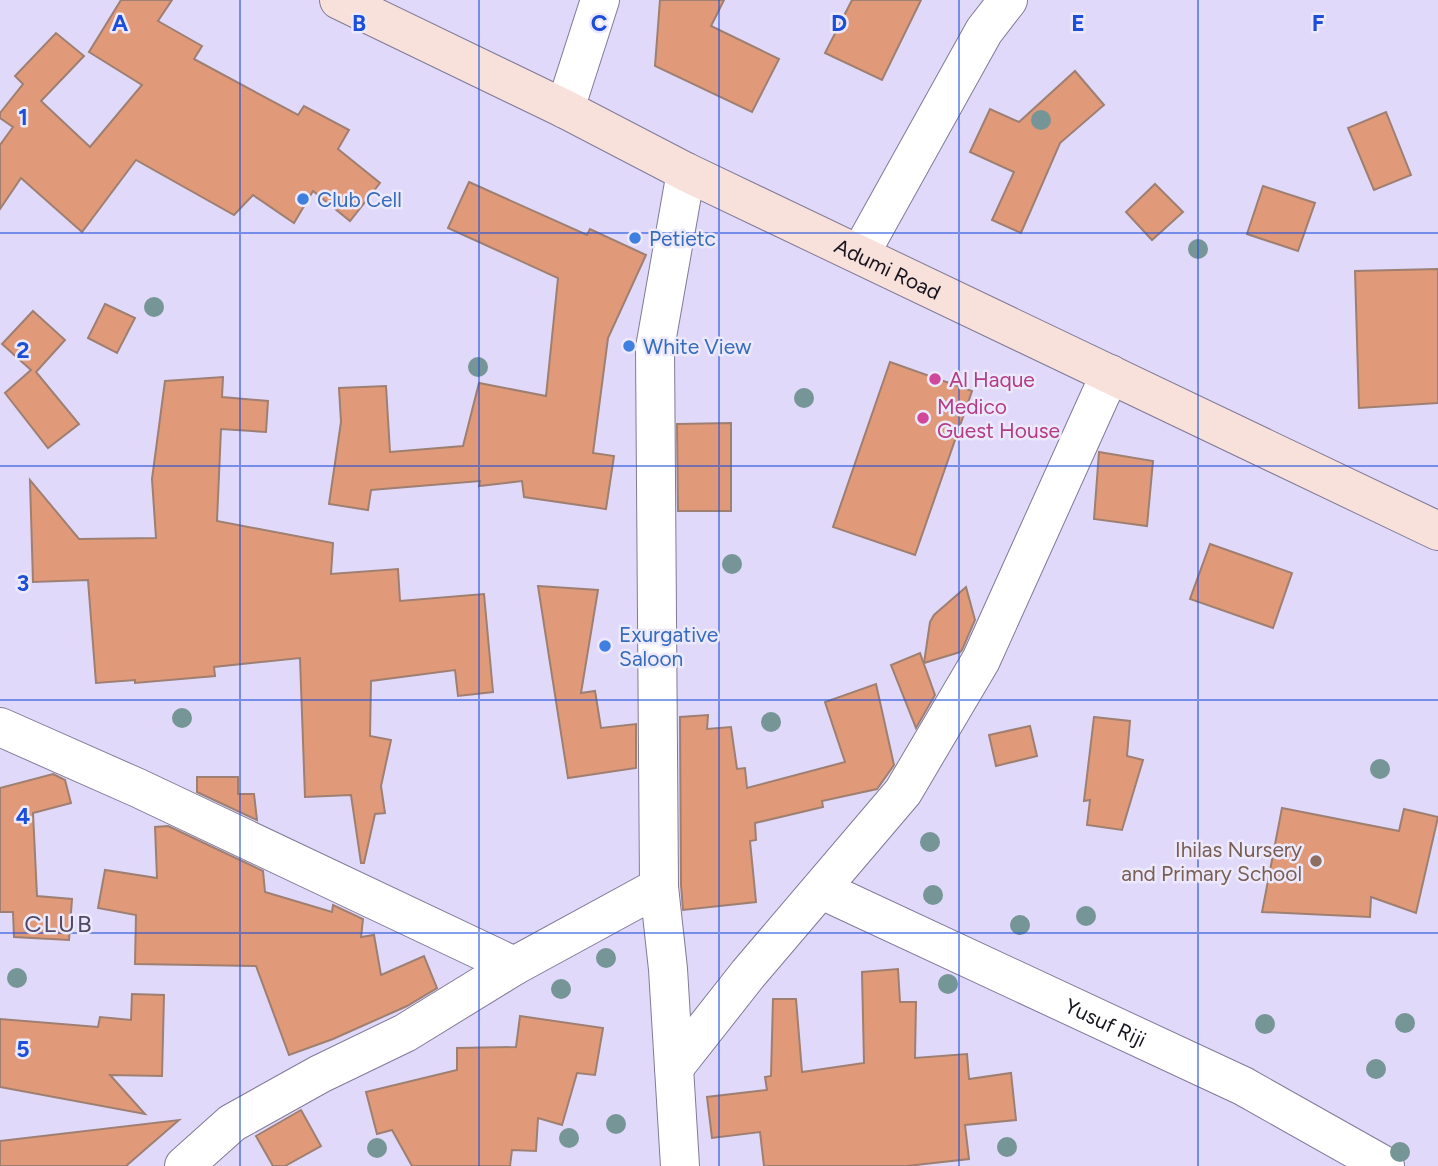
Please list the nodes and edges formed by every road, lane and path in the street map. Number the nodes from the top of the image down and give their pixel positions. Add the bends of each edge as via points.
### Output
1 (339, 0) edge
2 (600, 0) edge
3 (1008, 0) edge
4 (565, 109) junction
5 (686, 172) junction
6 (860, 254) junction
7 (1110, 374) junction
8 (1438, 531) edge
9 (0, 727) edge
10 (659, 887) junction
11 (822, 890) junction
12 (514, 966) junction
13 (674, 1068) junction
14 (184, 1166) edge
15 (680, 1166) edge
16 (1385, 1166) edge

1 - 4 main road, Adumi Road
2 - 4 street
3 - 6 street via 984,31
4 - 5 main road, Adumi Road
5 - 6 main road, Adumi Road
5 - 10 street via 656,348
6 - 7 main road, Adumi Road
7 - 8 main road, Adumi Road
7 - 11 street via 981,660 903,792
9 - 12 street
10 - 12 street
10 - 13 street
11 - 13 street
11 - 16 street, Yusuf Riji via 1243,1086
12 - 14 street via 405,1032 232,1123
13 - 15 street

